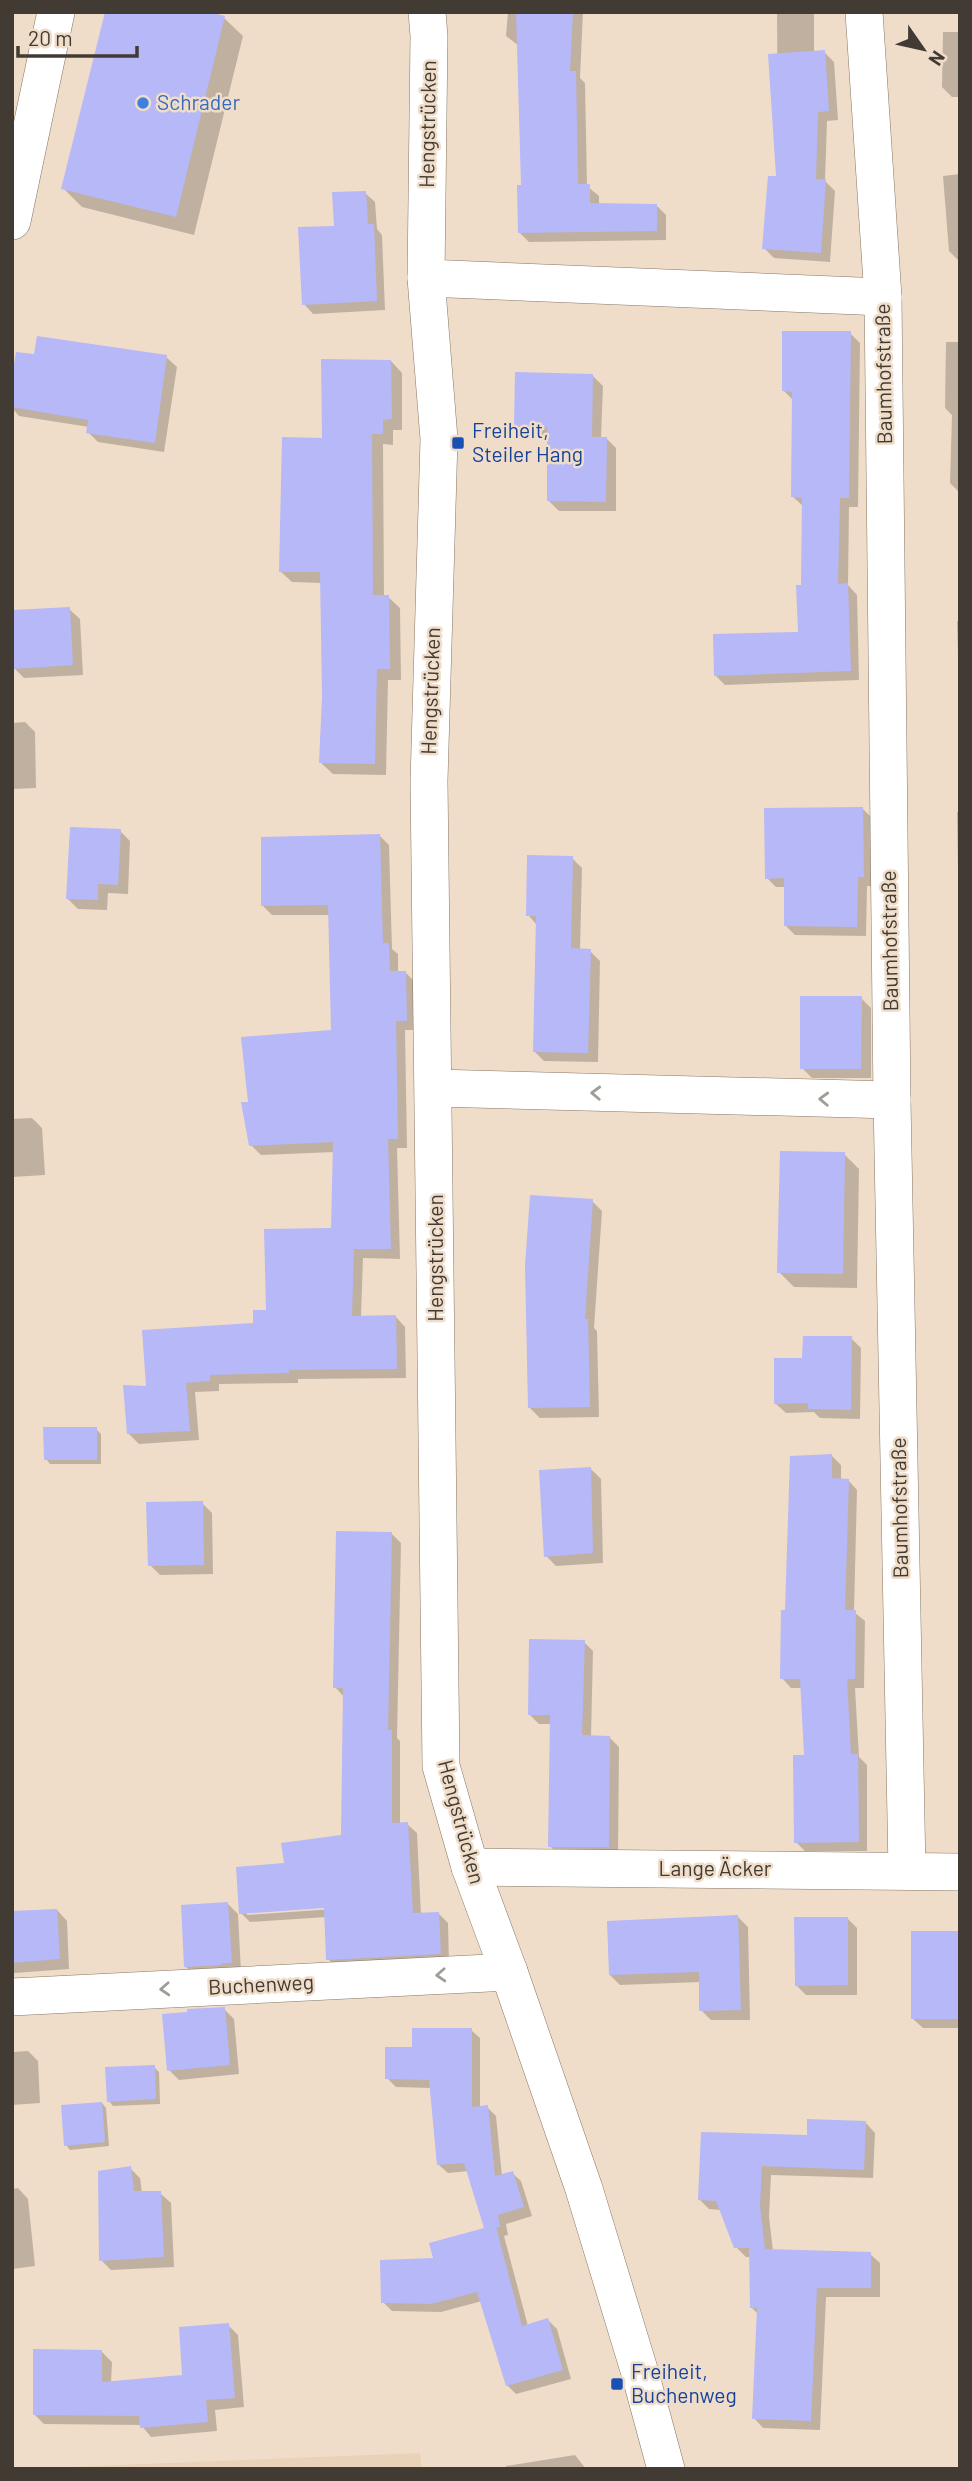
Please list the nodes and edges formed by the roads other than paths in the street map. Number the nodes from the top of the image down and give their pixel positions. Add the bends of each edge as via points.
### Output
1 (56, 12) edge
2 (427, 12) edge
3 (864, 12) edge
4 (12, 221) edge
5 (426, 278) junction
6 (883, 297) junction
7 (434, 1088) junction
8 (892, 1100) junction
9 (470, 1867) junction
10 (908, 1871) junction
11 (960, 1872) edge
12 (509, 1972) junction
13 (12, 1997) edge
14 (666, 2469) edge

1 - 4 street
2 - 5 street, Hengstrücken
3 - 6 street, Baumhofstraße
5 - 6 street
5 - 7 street, Hengstrücken via 439,439 429,781
6 - 8 street, Baumhofstraße
8 -> 7 street
7 - 9 street, Hengstrücken via 441,1766
8 - 10 street, Baumhofstraße
9 - 10 street, Lange Äcker
9 - 12 street, Hengstrücken
10 - 11 street, Lange Äcker
12 -> 13 street, Buchenweg
12 - 14 street, Hengstrücken via 584,2189

